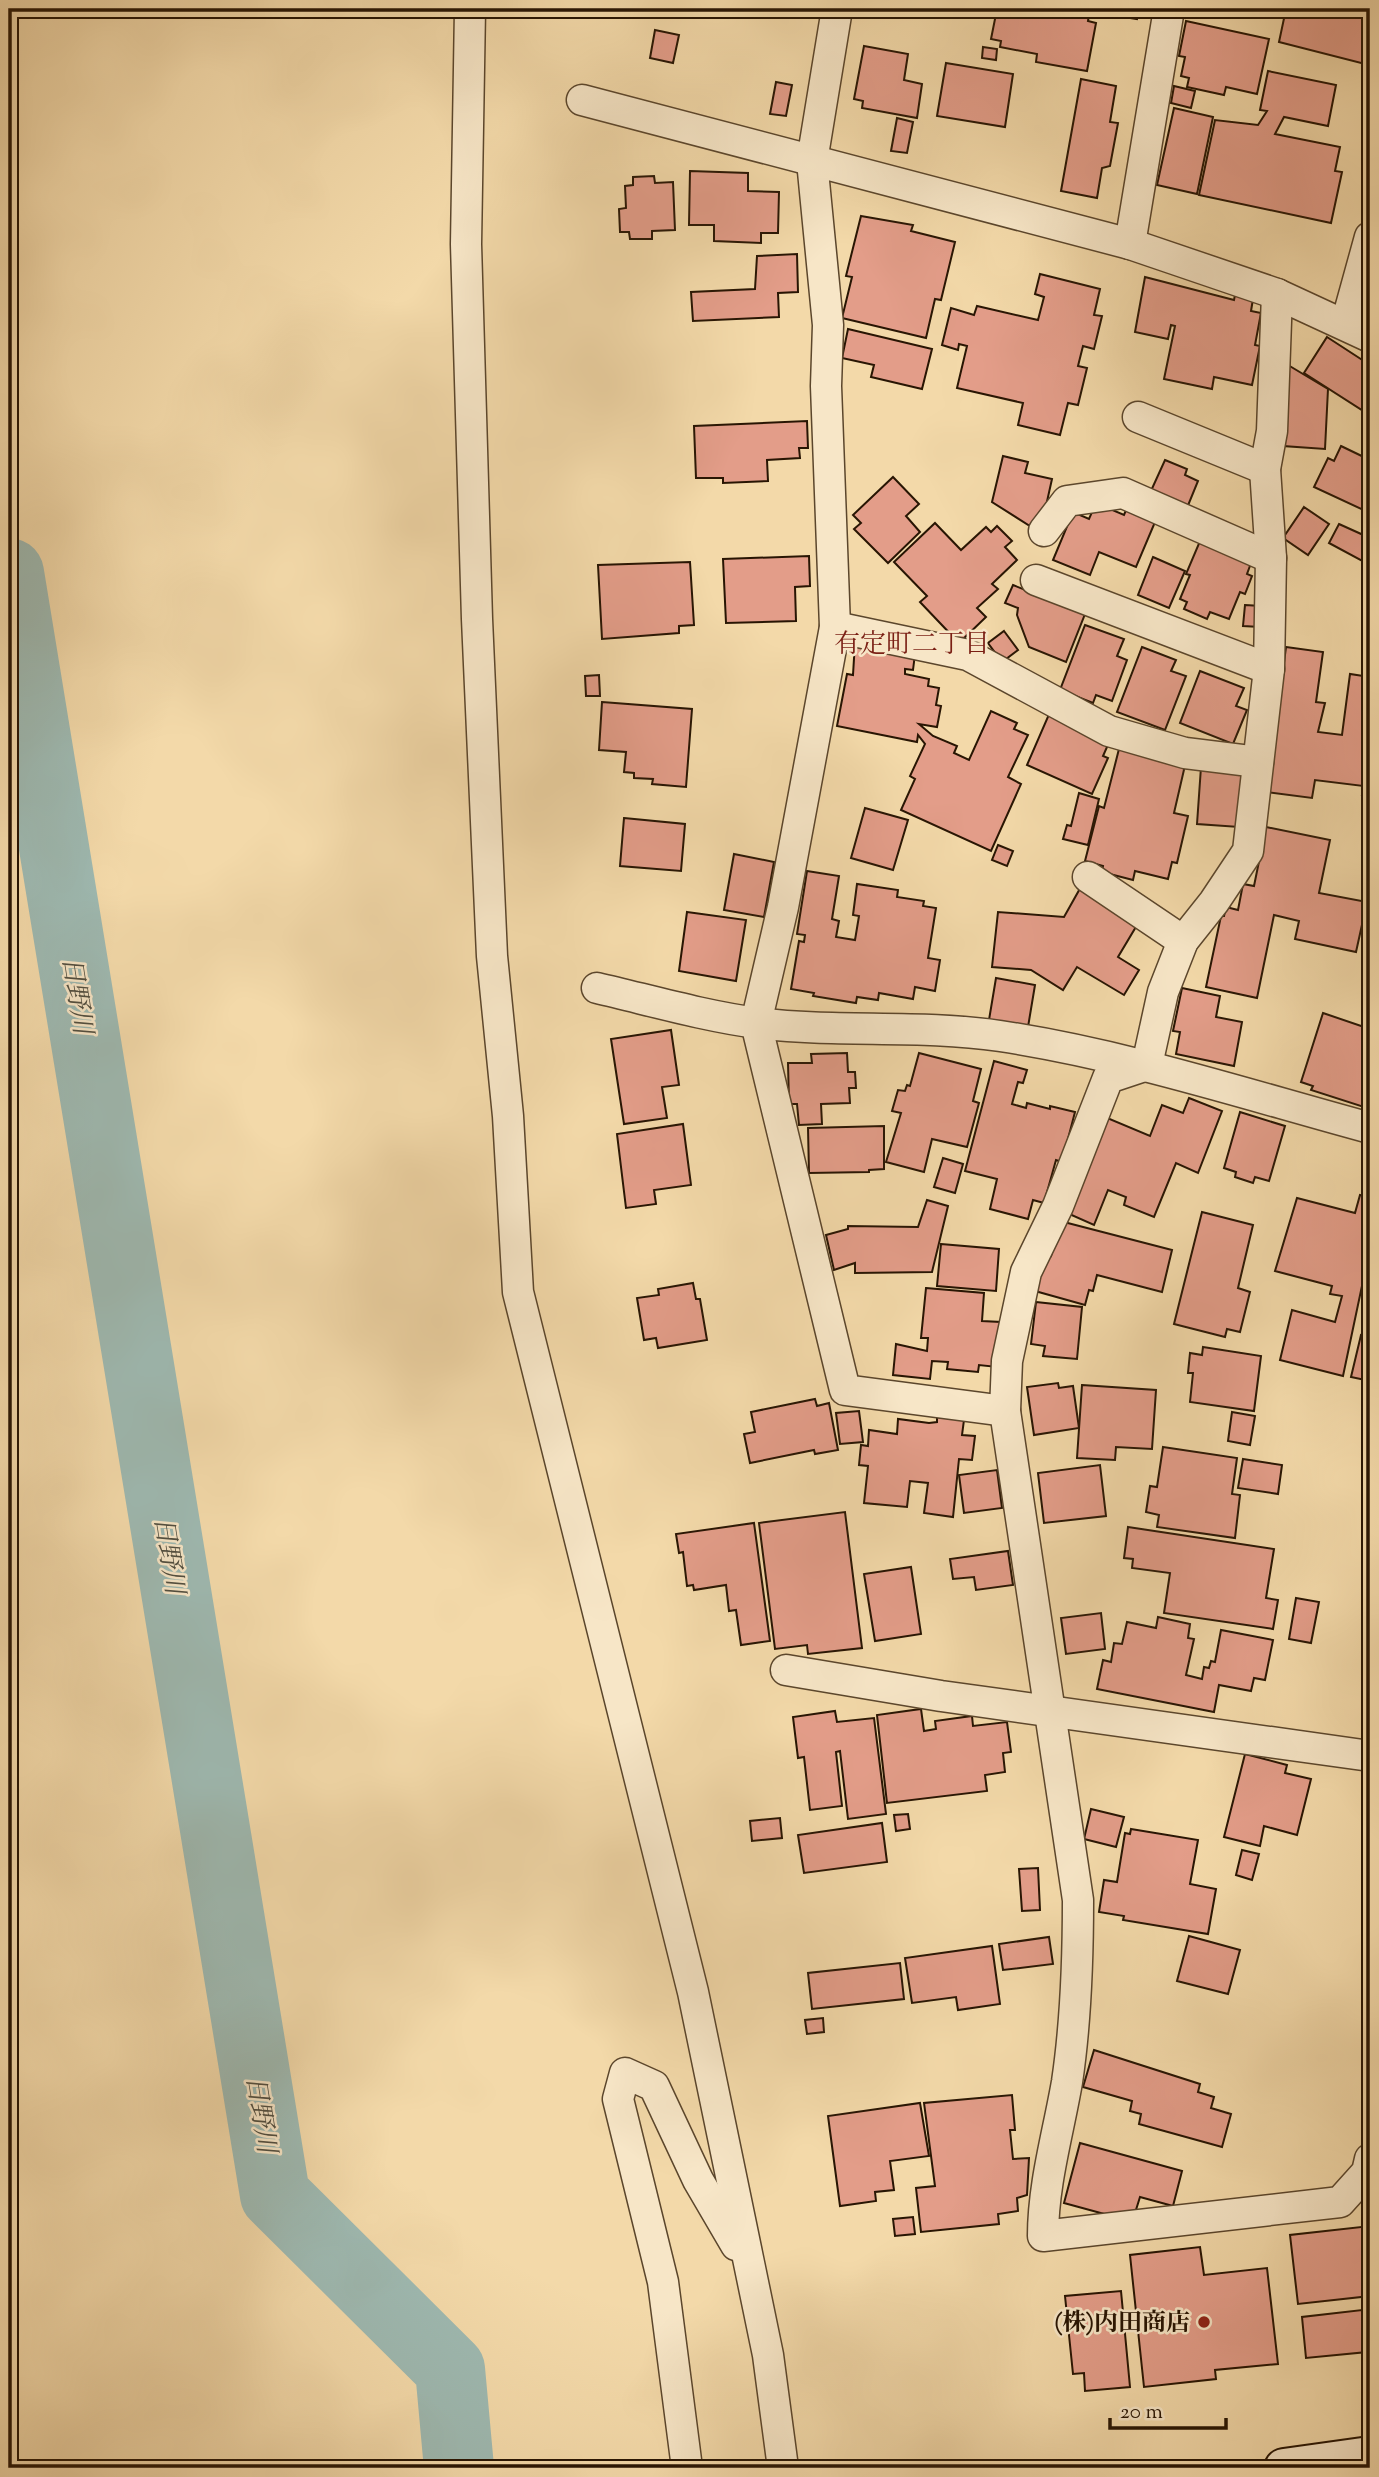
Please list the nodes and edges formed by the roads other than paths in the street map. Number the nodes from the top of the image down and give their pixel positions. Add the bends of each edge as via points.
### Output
1 (470, 9) edge
2 (837, 9) edge
3 (1169, 9) edge
4 (582, 100) dead end
5 (812, 161) junction
6 (1370, 237) edge
7 (1130, 244) junction
8 (1277, 294) junction
9 (1358, 330) edge
10 (1138, 417) dead end
11 (1265, 469) junction
12 (1044, 531) dead end
13 (1271, 558) junction
14 (1036, 580) dead end
15 (835, 627) junction
16 (1269, 669) junction
17 (1258, 762) junction
18 (1088, 877) dead end
19 (1183, 941) junction
20 (597, 988) dead end
21 (757, 1023) junction
22 (1147, 1065) junction
23 (1370, 1128) edge
24 (1006, 1411) junction
25 (786, 1670) dead end
26 (1052, 1709) junction
27 (1370, 1756) edge
28 (1370, 2159) edge
29 (750, 2270) junction
30 (1370, 2456) edge
31 (687, 2468) edge
32 (783, 2468) edge
33 (1284, 2468) edge

1 - 29 street via 467,244 477,605 492,956 508,1116 518,1292 693,1993
2 - 5 street
3 - 7 street
4 - 5 street
5 - 7 street
5 - 15 street via 828,325
6 - 9 street
7 - 8 street
8 - 9 street
8 - 11 street via 1272,431
10 - 11 street
11 - 13 street
12 - 13 street via 1067,502 1123,493
13 - 16 street
14 - 16 street
15 - 17 street via 968,655 1109,731 1185,753
15 - 21 street
16 - 17 street
17 - 19 street via 1248,851
18 - 19 street
19 - 22 street via 1163,992
20 - 21 street
21 - 22 street via 999,1036
21 - 24 street via 845,1390
22 - 23 street
22 - 24 street via 1108,1078 1058,1206 1026,1272 1007,1361
24 - 26 street
25 - 26 street
26 - 27 street
26 - 28 street via 1078,1900 1079,1979 1067,2081 1043,2207 1043,2236 1340,2202 1367,2172
29 - 31 street via 698,2180 654,2086 625,2073 618,2099 663,2282
29 - 32 street via 768,2355
30 - 33 main road

